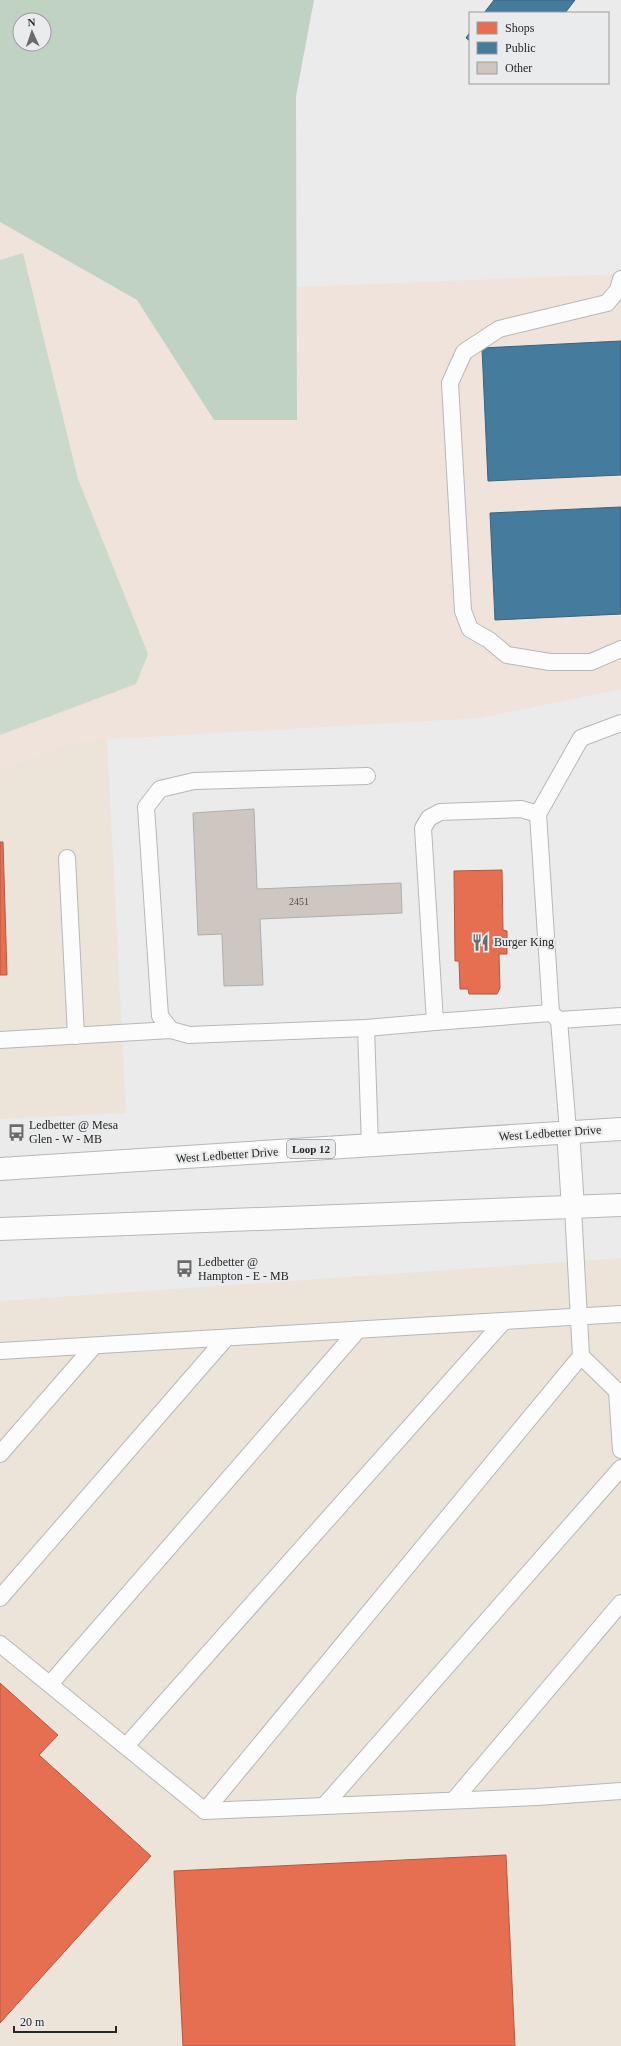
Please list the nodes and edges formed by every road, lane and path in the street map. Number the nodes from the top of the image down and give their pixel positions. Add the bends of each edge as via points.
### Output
1 (621, 279) edge
2 (621, 650) edge
3 (621, 723) edge
4 (366, 776) dead end
5 (538, 814) junction
6 (66, 858) dead end
7 (621, 1016) edge
8 (555, 1017) junction
9 (435, 1022) junction
10 (366, 1028) junction
11 (171, 1030) junction
12 (76, 1036) junction
13 (0, 1040) edge
14 (621, 1129) edge
15 (568, 1131) junction
16 (370, 1146) junction
17 (74, 1165) junction
18 (0, 1169) edge
19 (0, 1175) edge
20 (621, 1205) edge
21 (574, 1208) junction
22 (0, 1229) edge
23 (621, 1314) edge
24 (579, 1316) junction
25 (504, 1321) junction
26 (358, 1330) junction
27 (226, 1338) junction
28 (94, 1346) junction
29 (0, 1351) edge
30 (581, 1356) junction
31 (621, 1450) edge
32 (0, 1454) edge
33 (621, 1468) edge
34 (0, 1598) edge
35 (621, 1603) edge
36 (0, 1644) edge
37 (50, 1684) junction
38 (126, 1746) junction
39 (621, 1791) edge
40 (454, 1800) junction
41 (324, 1806) junction
42 (205, 1811) junction

1 - 2 lane via 618,290 607,303 499,329 464,352 450,383 464,611 470,630 507,655 550,662 591,662
3 - 5 lane via 580,738
4 - 11 lane via 194,781 160,789 146,806 160,1016
5 - 8 lane
5 - 9 lane via 521,809 440,812 429,818 424,828
6 - 12 lane
7 - 8 lane
8 - 9 lane
8 - 15 lane
9 - 10 lane
10 - 11 lane via 189,1035
10 - 16 lane
11 - 12 lane
12 - 13 lane
14 - 15 main road, West Ledbetter Drive / Loop 12
15 - 16 main road, West Ledbetter Drive / Loop 12
15 - 21 main road
16 - 17 main road, West Ledbetter Drive / Loop 12
17 - 18 main road, West Ledbetter Drive / Loop 12
17 - 19 main road
20 - 21 main road
21 - 22 main road
21 - 24 lane
23 - 24 lane
24 - 25 lane
24 - 30 lane
25 - 26 lane
25 - 38 lane
26 - 27 lane
26 - 37 lane
27 - 28 lane
27 - 34 lane
28 - 29 lane
28 - 32 lane
30 - 31 lane via 617,1391
30 - 42 lane
33 - 41 lane
35 - 40 lane
36 - 37 lane
37 - 38 lane
38 - 42 lane
39 - 40 lane
40 - 41 lane
41 - 42 lane

